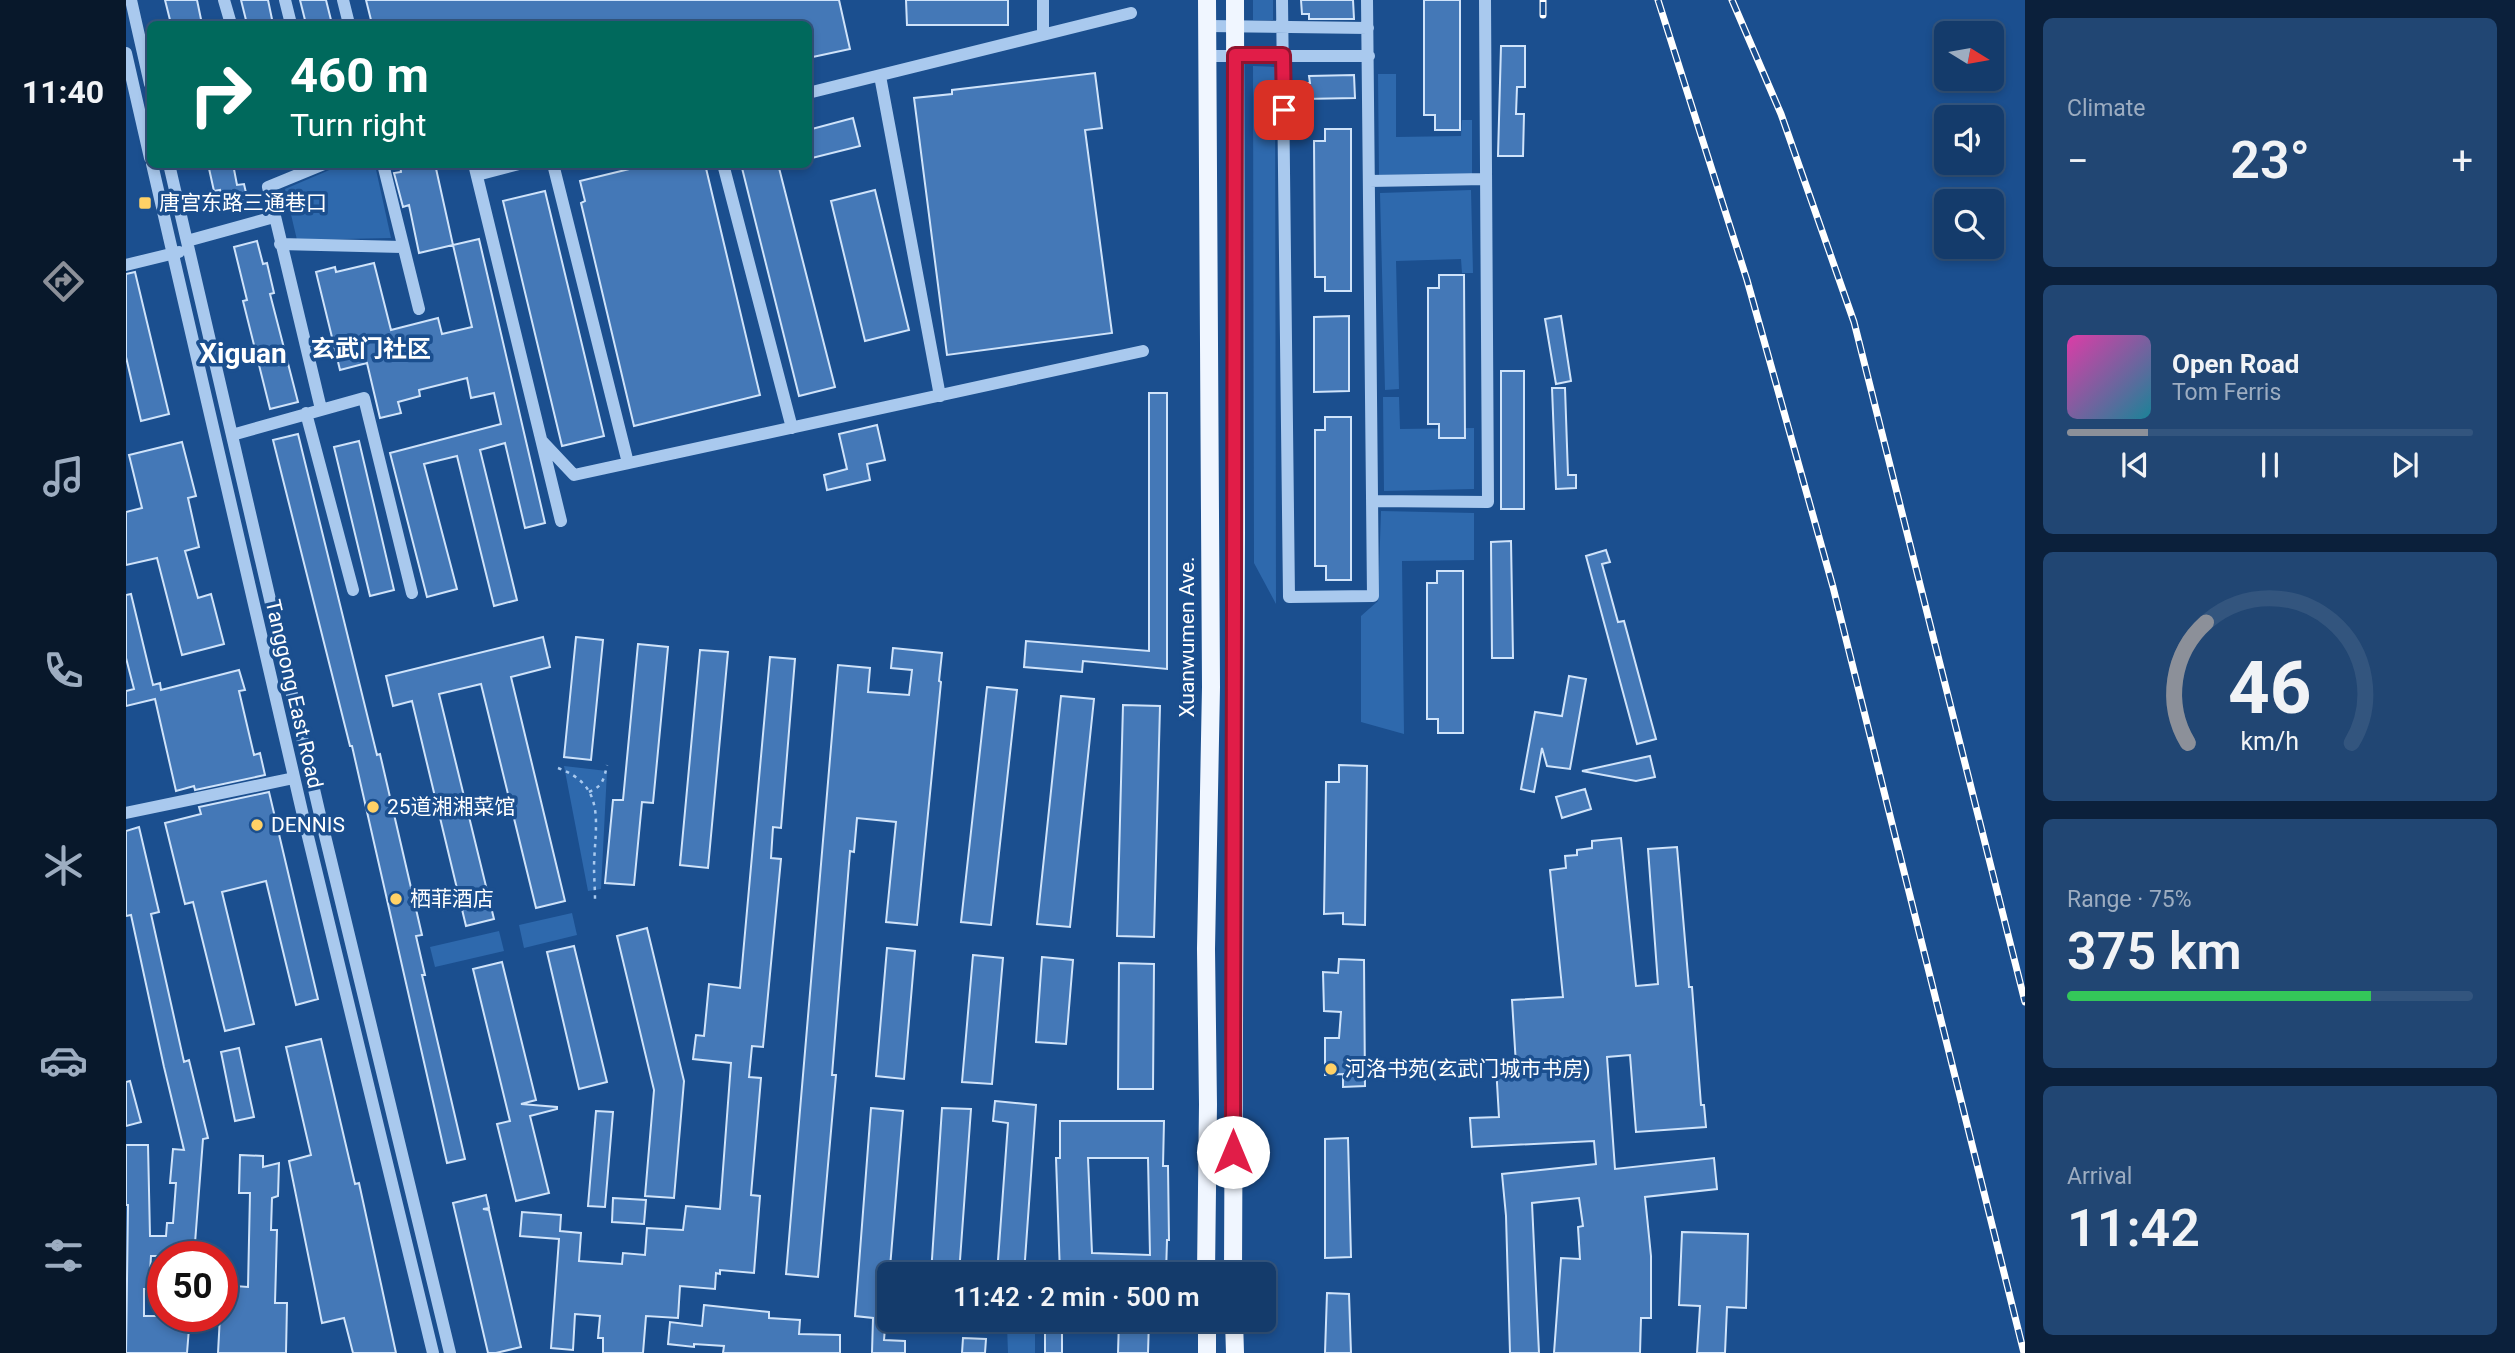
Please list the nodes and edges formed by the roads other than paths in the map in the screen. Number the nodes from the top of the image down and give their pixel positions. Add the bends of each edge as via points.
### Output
1 (131, 0) edge
2 (224, 0) edge
3 (285, 0) edge
4 (343, 0) edge
5 (1044, 0) edge
6 (1207, 0) edge
7 (1235, 0) edge
8 (1283, 0) edge
9 (1367, 0) edge
10 (1485, 0) edge
11 (1131, 13) dead end
12 (230, 21) edge
13 (290, 21) edge
14 (348, 21) edge
15 (1208, 26) junction
16 (1235, 27) junction
17 (1283, 27) junction
18 (1368, 28) junction
19 (1044, 35) junction
20 (126, 52) edge
21 (1235, 55) junction
22 (1283, 55) junction
23 (1208, 56) junction
24 (1368, 56) junction
25 (147, 71) edge
26 (880, 76) junction
27 (812, 92) edge
28 (147, 145) edge
29 (153, 168) edge
30 (170, 168) edge
31 (314, 168) edge
32 (384, 168) edge
33 (554, 168) edge
34 (724, 168) edge
35 (475, 170) edge
36 (1486, 179) junction
37 (1369, 181) junction
38 (274, 217) junction
39 (280, 244) junction
40 (188, 245) junction
41 (402, 247) junction
42 (173, 254) junction
43 (126, 265) edge
44 (419, 309) dead end
45 (1143, 351) dead end
46 (940, 396) junction
47 (321, 409) junction
48 (306, 413) junction
49 (792, 428) junction
50 (232, 435) junction
51 (542, 441) junction
52 (628, 463) junction
53 (1372, 502) junction
54 (561, 521) dead end
55 (353, 590) dead end
56 (412, 593) dead end
57 (294, 778) junction
58 (126, 813) edge
59 (1206, 1262) edge
60 (1233, 1262) edge
61 (1207, 1332) edge
62 (1234, 1332) edge
63 (433, 1353) edge
64 (450, 1353) edge
65 (1207, 1353) edge
66 (1235, 1353) edge

1 - 25 street
2 - 12 street
3 - 13 street
4 - 14 street
5 - 19 street
6 - 15 main road, Xuanwumen Ave.
7 - 16 main road
8 - 17 street
9 - 18 street
10 - 36 street
11 - 19 street
15 - 16 street
15 - 23 main road, Xuanwumen Ave.
16 - 17 street
16 - 21 main road
17 - 18 street
17 - 22 street
18 - 24 street
19 - 26 street
20 - 28 street
21 - 22 street
21 - 23 street
21 - 60 main road
22 - 24 street
22 - 53 street via 1289,597 1373,596
23 - 59 main road, Xuanwumen Ave. via 1212,687
24 - 37 street
26 - 27 street
26 - 46 street
29 - 42 street, Tanggong East Road
30 - 40 street, Tanggong East Road
31 - 38 street via 268,187
32 - 41 street
33 - 52 street
34 - 49 street
35 - 51 street
36 - 37 street
36 - 53 street via 1488,502
37 - 53 street
38 - 39 street
38 - 40 street
39 - 41 street
39 - 47 street
40 - 42 street
40 - 50 street, Tanggong East Road
41 - 44 street
42 - 43 street
42 - 57 street, Tanggong East Road
45 - 46 street
46 - 49 street
47 - 48 street
47 - 56 street via 364,398
48 - 50 street
48 - 55 street
49 - 52 street
50 - 64 street, Tanggong East Road
51 - 52 street via 573,475
51 - 54 street
57 - 58 street
57 - 63 street, Tanggong East Road
61 - 65 main road
62 - 66 main road

